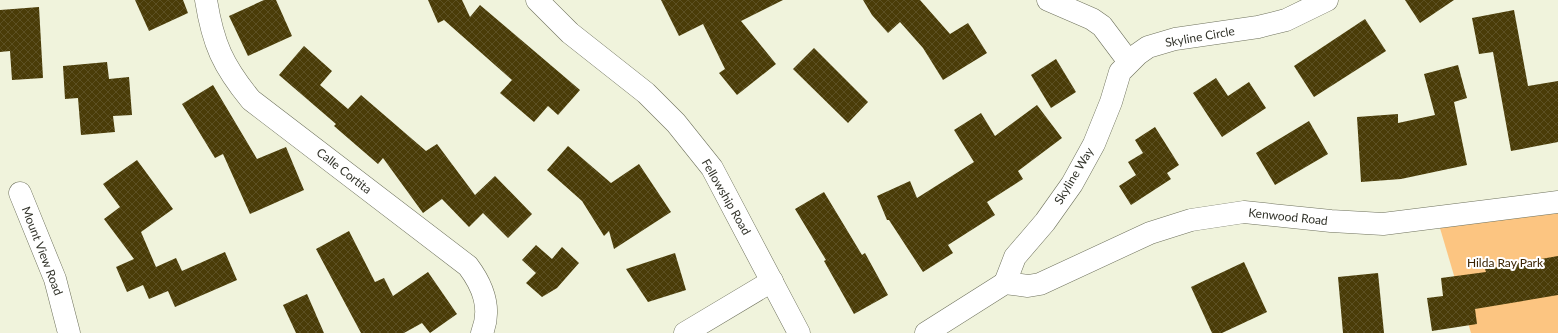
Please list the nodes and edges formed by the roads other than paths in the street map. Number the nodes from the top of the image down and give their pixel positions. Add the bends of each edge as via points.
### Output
1 (206, 0) edge
2 (538, 0) edge
3 (1048, 0) edge
4 (1319, 2) edge
5 (1129, 62) junction
6 (20, 193) dead end
7 (1558, 202) edge
8 (772, 281) junction
9 (1005, 283) junction
10 (69, 333) edge
11 (482, 333) edge
12 (685, 333) edge
13 (799, 333) edge
14 (926, 333) edge

1 - 11 street, Calle Cortita via 213,35 224,63 251,100 468,266 482,288 486,301 487,314
2 - 8 street, Fellowship Road via 570,33 646,93 676,123 712,168
3 - 5 street via 1102,26
4 - 5 street, Skyline Circle via 1286,20 1258,27 1175,39 1148,47
5 - 9 street, Skyline Way via 1120,72 1094,144 1072,184 1046,222 1015,257
6 - 10 street, Mount View Road via 55,279
7 - 9 street, Kenwood Road via 1382,224 1244,212 1191,220 1150,234 1040,284 1028,286
8 - 12 street
8 - 13 street, Fellowship Road
9 - 14 street

